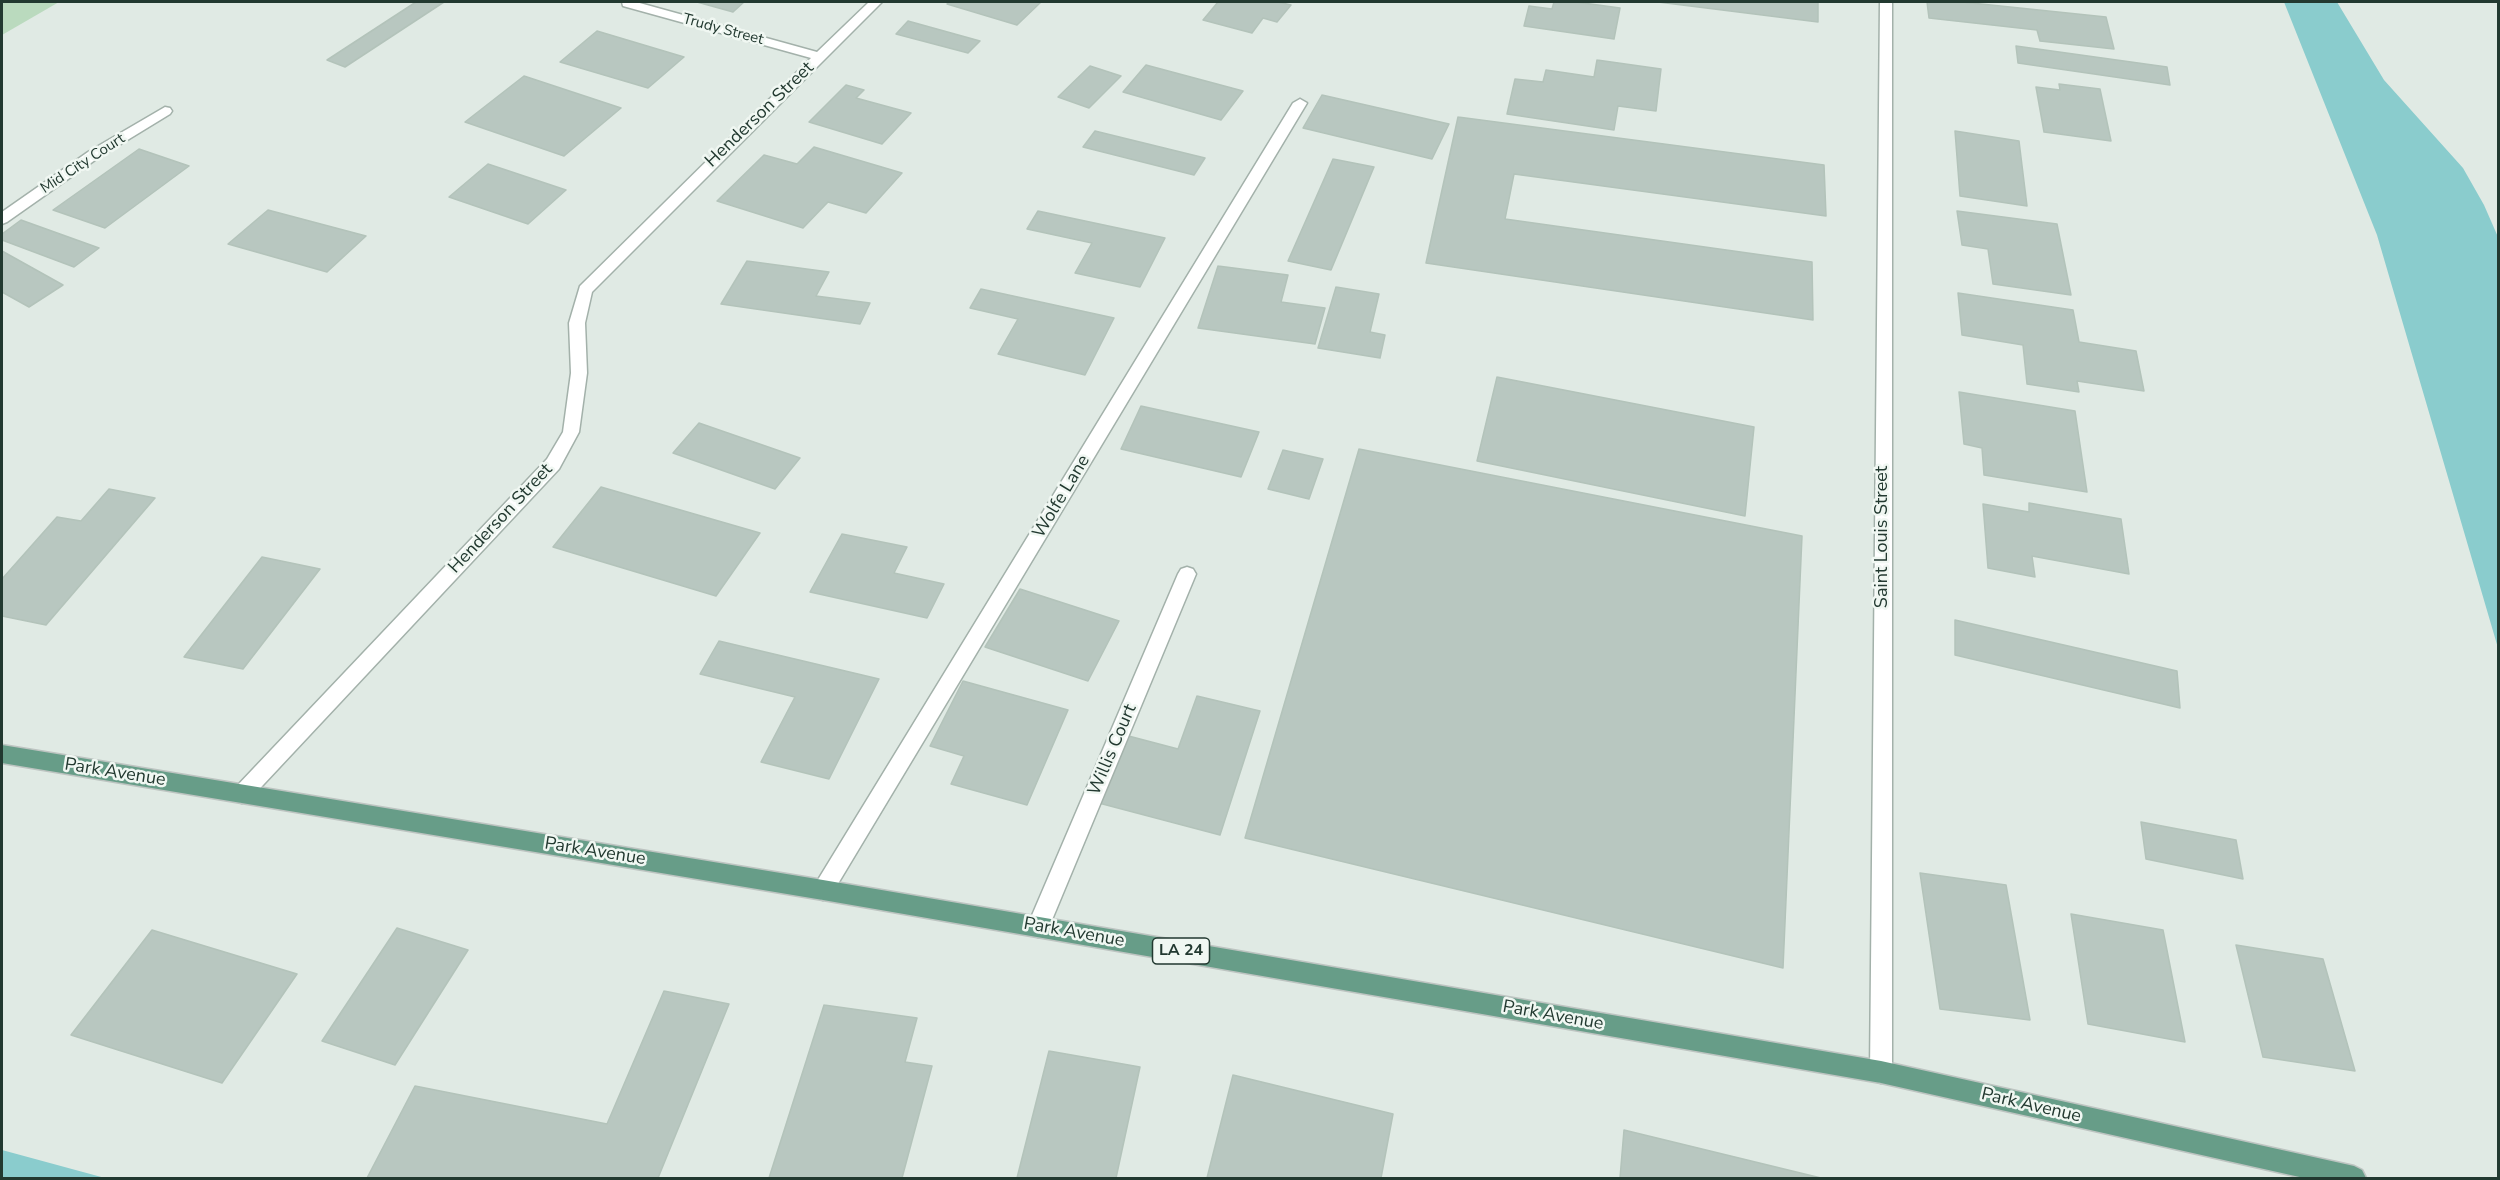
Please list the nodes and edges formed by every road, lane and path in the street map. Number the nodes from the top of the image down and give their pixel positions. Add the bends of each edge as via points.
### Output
1 (876, 2) edge
2 (1886, 2) edge
3 (627, 3) dead end
4 (820, 57) junction
5 (1300, 103) dead end
6 (165, 111) dead end
7 (2, 219) edge
8 (1187, 574) dead end
9 (2, 754) edge
10 (242, 794) junction
11 (824, 890) junction
12 (1038, 927) junction
13 (1881, 1072) junction
14 (2354, 1179) edge

1 - 4 street, Henderson Street
2 - 13 street, Saint Louis Street
3 - 4 street, Trudy Street
4 - 10 street, Henderson Street via 585,290 577,323 579,373 571,432 553,464
5 - 11 street, Wolfe Lane
6 - 7 street, Mid City Court via 93,155
8 - 12 street, Willis Court
9 - 10 main road, Park Avenue / LA 24
10 - 11 main road, Park Avenue / LA 24
11 - 12 main road, Park Avenue / LA 24
12 - 13 main road, Park Avenue / LA 24
13 - 14 main road, Park Avenue / LA 24

